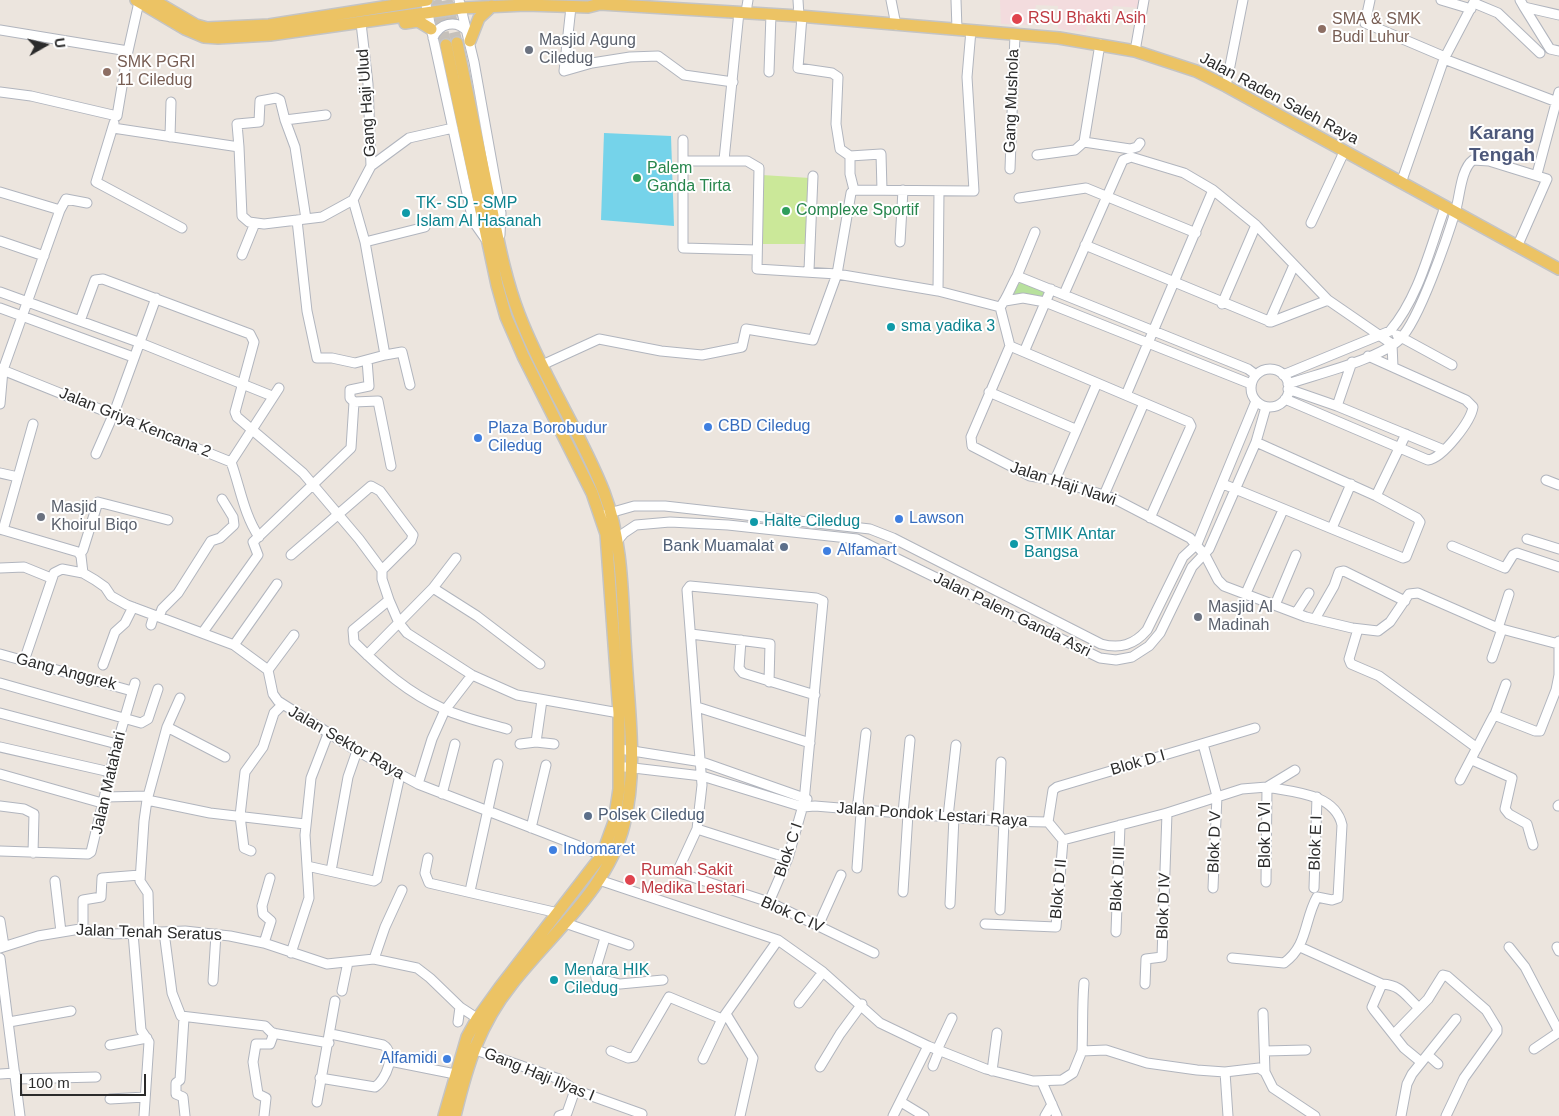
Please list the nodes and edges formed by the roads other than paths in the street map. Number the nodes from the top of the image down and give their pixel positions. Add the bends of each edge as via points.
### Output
1 (153, 0) edge
2 (425, 0) edge
3 (748, 0) edge
4 (798, 0) edge
5 (891, 0) edge
6 (956, 0) edge
7 (1144, 0) edge
8 (1243, 0) edge
9 (1370, 0) edge
10 (1441, 0) edge
11 (138, 1) edge
12 (594, 1) edge
13 (400, 3) edge
14 (629, 3) edge
15 (460, 4) edge
16 (1473, 4) edge
17 (1522, 4) edge
18 (492, 6) junction
19 (571, 7) junction
20 (743, 12) junction
21 (428, 14) junction
22 (771, 14) junction
23 (1559, 15) edge
24 (800, 16) junction
25 (378, 20) junction
26 (361, 23) junction
27 (896, 25) junction
28 (957, 29) junction
29 (0, 30) edge
30 (270, 30) junction
31 (970, 30) junction
32 (432, 34) junction
33 (1015, 34) junction
34 (468, 36) junction
35 (1100, 44) junction
36 (128, 51) junction
37 (1135, 51) junction
38 (1559, 51) edge
39 (1540, 53) dead end
40 (1444, 58) junction
41 (769, 72) dead end
42 (733, 82) junction
43 (1226, 86) junction
44 (0, 92) edge
45 (1559, 92) edge
46 (172, 102) dead end
47 (1557, 102) junction
48 (326, 115) dead end
49 (117, 116) junction
50 (285, 120) junction
51 (113, 128) junction
52 (452, 128) junction
53 (170, 137) junction
54 (683, 140) dead end
55 (1084, 142) junction
56 (1140, 143) dead end
57 (238, 146) junction
58 (1344, 152) junction
59 (1037, 155) dead end
60 (850, 156) junction
61 (724, 160) junction
62 (683, 161) junction
63 (371, 166) junction
64 (1010, 169) dead end
65 (1536, 174) junction
66 (812, 176) dead end
67 (1401, 183) junction
68 (854, 190) junction
69 (882, 190) junction
70 (903, 190) junction
71 (1213, 190) junction
72 (939, 191) junction
73 (0, 192) edge
74 (1108, 197) junction
75 (1019, 198) dead end
76 (354, 200) junction
77 (87, 203) dead end
78 (1450, 209) junction
79 (60, 210) junction
80 (301, 219) junction
81 (255, 223) junction
82 (1312, 223) dead end
83 (1256, 225) junction
84 (182, 228) dead end
85 (425, 228) dead end
86 (1035, 232) dead end
87 (1196, 233) junction
88 (0, 241) edge
89 (365, 242) junction
90 (487, 242) junction
91 (900, 242) dead end
92 (500, 244) junction
93 (1086, 245) junction
94 (1517, 246) junction
95 (757, 250) junction
96 (242, 255) dead end
97 (44, 256) junction
98 (1294, 265) junction
99 (1558, 267) edge
100 (809, 270) dead end
101 (837, 274) junction
102 (1017, 276) junction
103 (1174, 283) junction
104 (1051, 289) junction
105 (938, 291) junction
106 (0, 292) edge
107 (1064, 294) junction
108 (156, 298) junction
109 (1328, 300) junction
110 (28, 302) junction
111 (1045, 302) junction
112 (1002, 304) junction
113 (1222, 304) junction
114 (0, 308) edge
115 (23, 317) junction
116 (80, 321) junction
117 (1269, 322) junction
118 (1390, 331) junction
119 (1153, 332) junction
120 (1380, 336) junction
121 (1401, 338) junction
122 (138, 342) junction
123 (1392, 344) junction
124 (1148, 345) junction
125 (1010, 346) junction
126 (1024, 352) junction
127 (385, 355) junction
128 (1368, 356) junction
129 (133, 357) junction
130 (367, 360) junction
131 (1352, 362) junction
132 (542, 365) junction
133 (1452, 365) dead end
134 (1393, 367) junction
135 (1, 369) edge
136 (1256, 375) junction
137 (1283, 375) junction
138 (1097, 382) junction
139 (243, 384) junction
140 (1251, 384) junction
141 (410, 385) dead end
142 (1288, 387) junction
143 (278, 388) dead end
144 (989, 392) junction
145 (1126, 395) junction
146 (272, 396) junction
147 (1, 399) edge
148 (1285, 399) junction
149 (1256, 401) junction
150 (354, 402) junction
151 (1144, 403) junction
152 (1337, 406) junction
153 (1266, 407) junction
154 (114, 413) junction
155 (33, 424) dead end
156 (1075, 429) junction
157 (252, 431) junction
158 (1406, 434) junction
159 (1256, 442) junction
160 (1398, 446) junction
161 (1444, 450) junction
162 (96, 454) dead end
163 (231, 462) junction
164 (392, 466) dead end
165 (0, 472) edge
166 (18, 478) junction
167 (1055, 480) junction
168 (1546, 480) dead end
169 (1223, 484) junction
170 (1351, 484) junction
171 (314, 485) junction
172 (1559, 485) edge
173 (1235, 490) junction
174 (1104, 495) junction
175 (1376, 496) junction
176 (222, 499) dead end
177 (1283, 510) junction
178 (730, 512) junction
179 (338, 514) junction
180 (606, 514) junction
181 (1150, 518) junction
182 (168, 520) dead end
183 (728, 525) junction
184 (1332, 528) junction
185 (2, 529) edge
186 (259, 537) junction
187 (1527, 539) dead end
188 (618, 540) junction
189 (1197, 544) junction
190 (1452, 546) dead end
191 (1559, 549) edge
192 (80, 554) junction
193 (1205, 554) junction
194 (291, 555) dead end
195 (1296, 555) dead end
196 (1183, 557) junction
197 (456, 558) dead end
198 (1192, 567) junction
199 (1559, 567) edge
200 (0, 568) edge
201 (382, 570) junction
202 (83, 574) junction
203 (51, 578) junction
204 (278, 584) dead end
205 (433, 588) junction
206 (1246, 593) junction
207 (1309, 593) dead end
208 (1509, 594) dead end
209 (389, 600) junction
210 (1405, 600) junction
211 (1275, 605) junction
212 (133, 607) junction
213 (1296, 613) junction
214 (157, 616) junction
215 (1315, 619) junction
216 (399, 622) junction
217 (151, 625) dead end
218 (1358, 628) junction
219 (1500, 628) junction
220 (203, 632) junction
221 (691, 634) junction
222 (294, 635) dead end
223 (741, 640) junction
224 (1559, 642) edge
225 (234, 645) junction
226 (367, 655) junction
227 (1, 657) edge
228 (1492, 658) dead end
229 (24, 661) junction
230 (1559, 662) edge
231 (540, 664) dead end
232 (103, 665) dead end
233 (268, 670) junction
234 (472, 675) junction
235 (770, 682) junction
236 (0, 684) edge
237 (1506, 684) dead end
238 (134, 687) joint
239 (158, 689) dead end
240 (815, 695) junction
241 (180, 698) dead end
242 (542, 700) junction
243 (282, 705) junction
244 (697, 707) junction
245 (445, 710) junction
246 (0, 713) edge
247 (619, 713) junction
248 (1496, 714) junction
249 (125, 717) junction
250 (167, 727) junction
251 (1255, 728) dead end
252 (507, 729) dead end
253 (866, 733) dead end
254 (328, 734) junction
255 (910, 740) dead end
256 (536, 742) junction
257 (810, 743) junction
258 (117, 744) junction
259 (455, 744) dead end
260 (520, 744) dead end
261 (554, 744) dead end
262 (1203, 744) junction
263 (956, 745) dead end
264 (0, 747) edge
265 (1477, 748) junction
266 (626, 750) junction
267 (357, 751) junction
268 (225, 757) dead end
269 (1472, 760) junction
270 (702, 762) junction
271 (1001, 762) dead end
272 (498, 764) dead end
273 (546, 765) dead end
274 (626, 767) junction
275 (1295, 770) dead end
276 (110, 772) junction
277 (0, 774) edge
278 (400, 775) junction
279 (702, 776) junction
280 (1460, 780) dead end
281 (418, 784) junction
282 (1266, 787) junction
283 (442, 794) junction
284 (804, 796) junction
285 (1217, 796) junction
286 (148, 798) junction
287 (1317, 798) junction
288 (103, 800) junction
289 (0, 806) edge
290 (815, 806) junction
291 (803, 807) junction
292 (859, 809) junction
293 (486, 812) junction
294 (1167, 813) junction
295 (906, 814) junction
296 (240, 816) junction
297 (951, 817) junction
298 (1001, 821) junction
299 (1048, 822) junction
300 (305, 824) junction
301 (1120, 825) junction
302 (531, 828) junction
303 (697, 830) junction
304 (1064, 840) junction
305 (1533, 845) dead end
306 (0, 851) edge
307 (251, 851) dead end
308 (33, 853) junction
309 (602, 855) junction
310 (428, 858) dead end
311 (788, 858) junction
312 (307, 866) junction
313 (857, 868) dead end
314 (331, 871) junction
315 (140, 875) junction
316 (841, 875) dead end
317 (270, 878) dead end
318 (599, 880) junction
319 (55, 881) dead end
320 (1266, 882) dead end
321 (1213, 888) dead end
322 (1314, 888) dead end
323 (402, 890) dead end
324 (470, 892) junction
325 (904, 892) dead end
326 (769, 902) junction
327 (950, 904) dead end
328 (1000, 910) dead end
329 (558, 913) junction
330 (0, 921) edge
331 (566, 923) junction
332 (985, 924) dead end
333 (818, 926) junction
334 (83, 929) junction
335 (61, 932) junction
336 (149, 932) junction
337 (164, 932) junction
338 (1116, 932) dead end
339 (133, 933) junction
340 (216, 934) junction
341 (605, 938) junction
342 (778, 940) junction
343 (264, 943) junction
344 (629, 945) dead end
345 (2, 947) edge
346 (1300, 947) junction
347 (1509, 947) dead end
348 (291, 953) junction
349 (874, 953) dead end
350 (0, 958) edge
351 (1232, 958) dead end
352 (374, 960) junction
353 (348, 962) junction
354 (823, 972) junction
355 (662, 980) dead end
356 (213, 981) dead end
357 (1084, 983) dead end
358 (1145, 984) dead end
359 (1382, 984) junction
360 (342, 991) dead end
361 (335, 1001) dead end
362 (799, 1002) dead end
363 (862, 1004) junction
364 (460, 1007) junction
365 (1418, 1007) junction
366 (71, 1010) dead end
367 (1263, 1013) dead end
368 (724, 1017) junction
369 (184, 1018) junction
370 (952, 1018) dead end
371 (1456, 1019) dead end
372 (481, 1021) junction
373 (9, 1022) junction
374 (458, 1022) dead end
375 (1559, 1032) edge
376 (274, 1033) junction
377 (997, 1033) dead end
378 (331, 1034) junction
379 (1394, 1034) junction
380 (147, 1038) junction
381 (328, 1043) junction
382 (110, 1045) dead end
383 (468, 1048) junction
384 (935, 1049) junction
385 (1534, 1049) dead end
386 (611, 1050) dead end
387 (1306, 1050) dead end
388 (1082, 1051) junction
389 (1265, 1051) junction
390 (1429, 1056) junction
391 (703, 1058) dead end
392 (390, 1061) junction
393 (1421, 1062) junction
394 (1438, 1064) dead end
395 (932, 1066) dead end
396 (820, 1067) dead end
397 (992, 1071) junction
398 (1225, 1072) junction
399 (1265, 1072) junction
400 (0, 1074) edge
401 (455, 1074) junction
402 (15, 1076) junction
403 (96, 1077) dead end
404 (320, 1078) junction
405 (1042, 1082) junction
406 (575, 1090) junction
407 (145, 1097) junction
408 (110, 1098) dead end
409 (317, 1102) dead end
410 (901, 1102) junction
411 (1052, 1104) junction
412 (642, 1114) dead end
413 (20, 1116) edge
414 (144, 1116) edge
415 (185, 1116) edge
416 (264, 1116) edge
417 (444, 1116) edge
418 (455, 1116) edge
419 (559, 1116) edge
420 (740, 1116) edge
421 (893, 1116) edge
422 (924, 1116) edge
423 (1045, 1116) edge
424 (1057, 1116) edge
425 (1228, 1116) edge
426 (1315, 1116) edge
427 (1401, 1116) edge
428 (1446, 1116) edge

1 - 30 main road via 207,28
2 - 13 main road
2 - 21 street
3 - 20 street
4 - 24 street
5 - 27 street
6 - 28 street
7 - 37 street
8 - 43 street
9 - 40 street via 1365,23
10 - 16 street
11 - 30 main road via 204,37
11 - 36 street
12 - 14 main road, Jalan Raden Saleh Raya
12 - 19 main road, Jalan Raden Saleh Raya via 588,7
13 - 30 main road
14 - 20 main road, Jalan Raden Saleh Raya
15 - 18 main road, Jalan Raden Saleh Raya
15 - 21 main road, Jalan Raden Saleh Raya
15 - 34 street
16 - 39 street via 1498,13
16 - 40 street
17 - 23 street
17 - 38 street via 1550,49
18 - 19 main road, Jalan Raden Saleh Raya
18 - 34 main road via 479,18
19 - 42 street via 564,72 592,63 658,56 684,75
20 - 22 main road, Jalan Raden Saleh Raya
20 - 42 street
21 - 25 main road, Jalan Raden Saleh Raya
21 - 32 street
22 - 24 main road, Jalan Raden Saleh Raya
22 - 41 street
24 - 27 main road, Jalan Raden Saleh Raya
24 - 60 street via 799,69 832,73 838,78 837,136 840,149
25 - 26 main road
25 - 32 main road via 390,25 418,21
26 - 30 main road
26 - 63 street, Gang Haji Ulud via 368,84
27 - 28 main road, Jalan Raden Saleh Raya
28 - 31 main road, Jalan Raden Saleh Raya
29 - 36 street
31 - 33 main road, Jalan Raden Saleh Raya
31 - 72 street via 968,78 974,191
32 - 34 street via 448,24 460,26
32 - 52 street
33 - 35 main road, Jalan Raden Saleh Raya
33 - 64 street, Gang Mushola
34 - 92 street via 502,213
35 - 37 main road, Jalan Raden Saleh Raya
35 - 55 street
36 - 49 street
37 - 43 main road, Jalan Raden Saleh Raya via 1196,71
40 - 47 street
40 - 67 street
42 - 61 street
43 - 58 main road, Jalan Raden Saleh Raya
44 - 49 street
45 - 47 street
46 - 53 street
47 - 65 street
48 - 50 street
49 - 51 street
50 - 57 street via 280,100 260,100 260,121 237,124
50 - 80 street via 296,147
51 - 53 street
51 - 84 street via 96,182
52 - 63 street via 409,138
52 - 90 street via 473,221
53 - 57 street
54 - 62 street
55 - 56 street via 1130,148 1137,148
55 - 59 street via 1075,150
57 - 81 street via 242,216
58 - 67 main road, Jalan Raden Saleh Raya
58 - 82 street
60 - 68 street
60 - 69 street via 880,154
61 - 62 street
61 - 95 street via 747,160 759,168
62 - 95 street via 683,248
63 - 76 street, Gang Haji Ulud
65 - 78 street via 1473,160 1467,166
65 - 94 street via 1546,178 1547,182
66 - 100 street
67 - 78 main road, Jalan Raden Saleh Raya
68 - 69 street
68 - 101 street
69 - 70 street
70 - 72 street
70 - 91 street
71 - 74 street via 1184,173 1131,157 1123,160
71 - 83 street
71 - 87 street
72 - 105 street
73 - 79 street
74 - 75 street via 1081,188
74 - 87 street
74 - 93 street
76 - 80 street via 322,217
76 - 89 street
77 - 79 street via 66,199
78 - 94 main road, Jalan Raden Saleh Raya
78 - 118 street via 1415,290
78 - 121 street via 1424,297
79 - 97 street
80 - 81 street
80 - 130 street via 307,311 317,358 349,363
81 - 96 street
83 - 98 street
83 - 113 street
85 - 89 street
86 - 102 street
87 - 103 street
88 - 97 street
89 - 127 street
90 - 92 main road via 451,44
90 - 180 main road via 506,317 523,356 592,493
92 - 132 main road via 519,314
93 - 103 street
93 - 107 street
94 - 99 main road, Jalan Raden Saleh Raya
95 - 101 street via 757,269
97 - 110 street
98 - 109 street
98 - 117 street
101 - 105 street
101 - 132 street via 813,340 746,330 742,347 702,355 600,339
102 - 104 street
102 - 112 street
103 - 113 street
103 - 119 street
104 - 107 street
104 - 111 street
105 - 112 street
106 - 110 street
107 - 119 street
108 - 116 street via 98,279
108 - 122 street
108 - 139 street via 250,334 254,342
109 - 117 street
109 - 120 street
110 - 115 street
110 - 116 street
111 - 112 street via 1023,298
111 - 124 street
111 - 126 street
112 - 125 street
113 - 117 street
114 - 115 street
115 - 129 street
115 - 135 street
116 - 122 street
118 - 120 street
118 - 121 street
119 - 124 street
119 - 136 street
120 - 123 street
120 - 137 street
121 - 123 street
121 - 133 street
122 - 129 street
122 - 139 street
123 - 128 street
123 - 134 street
124 - 140 street
124 - 145 street
125 - 126 street
125 - 144 street, Jalan Haji Nawi
126 - 138 street
127 - 130 street
127 - 141 street via 402,352
128 - 131 street
128 - 134 street
129 - 154 street
130 - 150 street via 369,386 350,390
131 - 142 street
131 - 152 street
132 - 180 main road via 603,490
134 - 161 street via 1466,400 1473,407 1470,419
135 - 147 street
135 - 154 street, Jalan Griya Kencana 2
136 - 137 street via 1267,370 1276,370
136 - 140 street
137 - 142 street
138 - 145 street
138 - 156 street
139 - 146 street
139 - 157 street via 235,414
140 - 149 street
142 - 148 street
142 - 152 street
143 - 146 street, Jalan Griya Kencana 2
144 - 156 street
144 - 167 street, Jalan Haji Nawi via 971,437 972,446 1030,476
145 - 151 street
146 - 157 street, Jalan Griya Kencana 2
148 - 153 street via 1277,406
148 - 160 street
149 - 153 street
149 - 169 street, Jalan Palem Ganda Asri
150 - 164 street via 378,401
150 - 171 street via 351,448
151 - 174 street
151 - 181 street via 1189,422 1191,426
152 - 158 street
153 - 159 street, Jalan Palem Ganda Asri
154 - 162 street
154 - 163 street, Jalan Griya Kencana 2
155 - 166 street
156 - 167 street
157 - 163 street, Jalan Griya Kencana 2
157 - 171 street
158 - 160 street
158 - 161 street
159 - 170 street
159 - 173 street, Jalan Palem Ganda Asri
160 - 161 street via 1428,460
160 - 175 street
163 - 186 street via 237,487
165 - 166 street
166 - 185 street
167 - 174 street, Jalan Haji Nawi
168 - 172 street
169 - 173 street
169 - 189 street, Jalan Palem Ganda Asri
170 - 175 street
170 - 184 street
171 - 179 street
171 - 186 street
173 - 177 street
173 - 193 street, Jalan Palem Ganda Asri
174 - 181 street, Jalan Haji Nawi
175 - 184 street via 1420,522 1406,557
176 - 214 street via 234,525 211,541 178,593
177 - 184 street
177 - 206 street
178 - 180 street, Jalan Palem Ganda Asri via 634,506
178 - 183 street
178 - 196 street, Jalan Palem Ganda Asri via 870,529 1112,647 1126,646 1147,630
179 - 194 street
179 - 201 street
179 - 201 street via 366,488 371,486 380,491 413,535
180 - 188 main road
180 - 247 main road
181 - 189 street, Jalan Haji Nawi
182 - 192 street via 98,502
183 - 188 street, Jalan Palem Ganda Asri via 647,522 629,529
183 - 198 street, Jalan Palem Ganda Asri via 857,539 1100,658 1116,660 1132,657 1160,633
185 - 192 street
186 - 220 street via 253,543 258,555
187 - 191 street
188 - 266 main road
189 - 193 street
189 - 196 street, Jalan Palem Ganda Asri
190 - 199 street via 1501,568 1507,567 1517,553
192 - 202 street
193 - 198 street, Jalan Palem Ganda Asri
193 - 206 street via 1224,586
195 - 211 street
196 - 198 street
197 - 205 street
200 - 203 street via 24,567
201 - 209 street
202 - 203 street via 62,569
202 - 212 street via 105,587 111,596
203 - 229 street
204 - 225 street
205 - 216 street
205 - 231 street via 477,616
206 - 211 street
207 - 213 street
208 - 219 street
209 - 216 street
209 - 226 street via 353,630 354,642
210 - 215 street via 1344,571 1339,572
210 - 218 street via 1390,622 1380,630
210 - 219 street via 1409,594 1418,593
211 - 213 street
212 - 214 street
212 - 232 street via 125,623 115,632
213 - 215 street
214 - 217 street
214 - 220 street
215 - 218 street
216 - 226 street
216 - 234 street via 407,633
218 - 265 street via 1349,659 1351,664 1379,676
219 - 224 street
219 - 228 street
220 - 225 street
221 - 223 street
221 - 240 street, Blok C I via 687,590 690,586 824,601
221 - 244 street
222 - 233 street
223 - 235 street via 740,670
223 - 235 street via 770,644
224 - 230 street
225 - 233 street
226 - 245 street via 387,675
227 - 229 street, Gang Anggrek
229 - 238 street, Gang Anggrek
230 - 248 street via 1556,690 1540,731
233 - 243 street, Jalan Sektor Raya via 273,694
234 - 242 street via 517,695
234 - 245 street
235 - 240 street
236 - 249 street
237 - 248 street
238 - 249 street, Jalan Matahari
239 - 249 street via 146,722 137,723
240 - 257 street, Blok C I
241 - 250 street
242 - 247 street
242 - 256 street
243 - 254 street, Jalan Sektor Raya
243 - 296 street via 274,713 263,747 246,769
244 - 257 street
244 - 270 street
245 - 252 street
245 - 281 street
246 - 258 street
247 - 266 main road
248 - 265 street
249 - 258 street, Jalan Matahari
250 - 268 street
250 - 286 street
251 - 262 street, Blok D I
253 - 292 street
254 - 267 street, Jalan Sektor Raya
254 - 300 street via 311,778
255 - 295 street
256 - 260 street
256 - 261 street
257 - 284 street, Blok C I
258 - 276 street, Jalan Matahari
259 - 283 street
262 - 285 street, Blok D V
262 - 299 street, Blok D I via 1057,787 1053,790
263 - 297 street
264 - 276 street
265 - 269 street
266 - 270 street, Jalan Pondok Lestari Raya
266 - 274 main road
267 - 278 street, Jalan Sektor Raya
267 - 314 street via 348,777
269 - 280 street
269 - 305 street via 1512,778 1505,809 1528,824
270 - 279 street
270 - 284 street, Jalan Pondok Lestari Raya
271 - 298 street
272 - 293 street
273 - 302 street
274 - 279 street, Jalan Pondok Lestari Raya
274 - 309 main road via 614,822
274 - 318 main road via 625,823 616,852
275 - 282 street
276 - 288 street, Jalan Matahari
277 - 288 street
278 - 281 street, Jalan Sektor Raya
278 - 314 street via 378,879
279 - 291 street, Jalan Pondok Lestari Raya
279 - 303 street
281 - 283 street, Jalan Sektor Raya
282 - 285 street
282 - 287 street
282 - 320 street, Blok D VI
283 - 293 street, Jalan Sektor Raya
284 - 290 street, Jalan Pondok Lestari Raya
284 - 291 street, Blok C I
285 - 294 street
285 - 321 street, Blok D V
286 - 288 street
286 - 296 street via 210,813
286 - 315 street
287 - 322 street, Blok E I
287 - 346 street via 1341,820 1339,892 1336,900 1317,897
288 - 308 street, Jalan Matahari via 94,848 90,853
289 - 308 street via 24,809 34,814
290 - 291 street, Jalan Pondok Lestari Raya
290 - 292 street, Jalan Pondok Lestari Raya
291 - 311 street, Blok C I
292 - 295 street, Jalan Pondok Lestari Raya
292 - 313 street
293 - 302 street, Jalan Sektor Raya
293 - 324 street
294 - 301 street
294 - 358 street, Blok D IV via 1162,957 1146,959
295 - 297 street, Jalan Pondok Lestari Raya
295 - 325 street
296 - 300 street
296 - 307 street via 244,848
297 - 298 street, Jalan Pondok Lestari Raya
297 - 327 street
298 - 299 street, Jalan Pondok Lestari Raya
298 - 328 street
299 - 304 street
300 - 312 street
301 - 304 street
301 - 338 street, Blok D III
302 - 309 street, Jalan Sektor Raya
303 - 311 street
303 - 326 street, Blok C IV via 679,868 680,873
304 - 332 street, Blok D II via 1056,927
306 - 308 street, Jalan Matahari
309 - 329 main road
310 - 324 street via 425,873 429,883
311 - 326 street, Blok C I
312 - 314 street
312 - 348 street via 309,898
315 - 334 street via 102,878 101,897 83,900
315 - 336 street via 141,884 148,893
316 - 333 street
317 - 343 street via 262,908 263,914 271,921
318 - 331 main road
318 - 342 street
319 - 335 street
323 - 352 street
324 - 329 street
326 - 333 street, Blok C IV
329 - 372 main road
330 - 345 street
331 - 341 street
331 - 372 main road
333 - 349 street, Blok C IV
334 - 335 street, Jalan Tenah Seratus
334 - 339 street, Jalan Tenah Seratus via 113,934
335 - 345 street, Jalan Tenah Seratus
336 - 337 street, Jalan Tenah Seratus
336 - 339 street, Jalan Tenah Seratus
337 - 340 street, Jalan Tenah Seratus
337 - 369 street via 172,993
339 - 380 street via 141,1030
340 - 343 street, Jalan Tenah Seratus
340 - 356 street
341 - 344 street
341 - 355 street via 595,971 596,978 620,984
342 - 354 street
342 - 368 street
343 - 348 street, Jalan Tenah Seratus
346 - 351 street via 1284,963
346 - 359 street
347 - 375 street via 1525,967
348 - 353 street, Jalan Tenah Seratus via 327,964
350 - 373 street
352 - 353 street, Jalan Tenah Seratus
352 - 364 street, Jalan Tenah Seratus via 417,968
353 - 360 street
354 - 362 street
354 - 363 street
357 - 388 street
359 - 365 street via 1401,988
359 - 379 street via 1372,1007
361 - 378 street
363 - 384 street via 880,1023
363 - 396 street
364 - 372 street, Jalan Tenah Seratus
364 - 374 street
365 - 379 street
365 - 428 street via 1445,975 1486,1010 1497,1028 1464,1078
366 - 373 street
367 - 389 street
368 - 386 street via 668,997 634,1057 628,1058
368 - 391 street
368 - 420 street via 754,1058
369 - 376 street via 265,1026
369 - 415 street via 180,1080 176,1083 176,1094 183,1097
370 - 384 street
371 - 390 street
372 - 383 main road
373 - 402 street
375 - 385 street
376 - 381 street
376 - 416 street via 270,1044 256,1044 253,1060 258,1094 266,1098
377 - 397 street
378 - 381 street
378 - 392 street via 383,1045 388,1049
379 - 393 street via 1408,1053
380 - 382 street
380 - 407 street
381 - 404 street
383 - 401 main road
383 - 406 street, Gang Haji Ilyas I via 559,1079
383 - 418 main road
384 - 395 street
384 - 397 street
384 - 410 street
387 - 389 street
388 - 398 street via 1106,1050 1147,1063
388 - 405 street via 1069,1077
389 - 399 street
390 - 393 street
390 - 394 street
392 - 401 street
392 - 404 street via 376,1088
393 - 427 street via 1407,1084
397 - 405 street via 1012,1078
398 - 399 street via 1258,1068
398 - 425 street
399 - 426 street via 1273,1088
400 - 402 street
401 - 417 main road
402 - 403 street
402 - 413 street
404 - 409 street
405 - 411 street
406 - 412 street, Gang Haji Ilyas I
406 - 419 street via 567,1113
407 - 408 street
407 - 414 street
410 - 421 street
410 - 422 street
411 - 423 street
411 - 424 street

